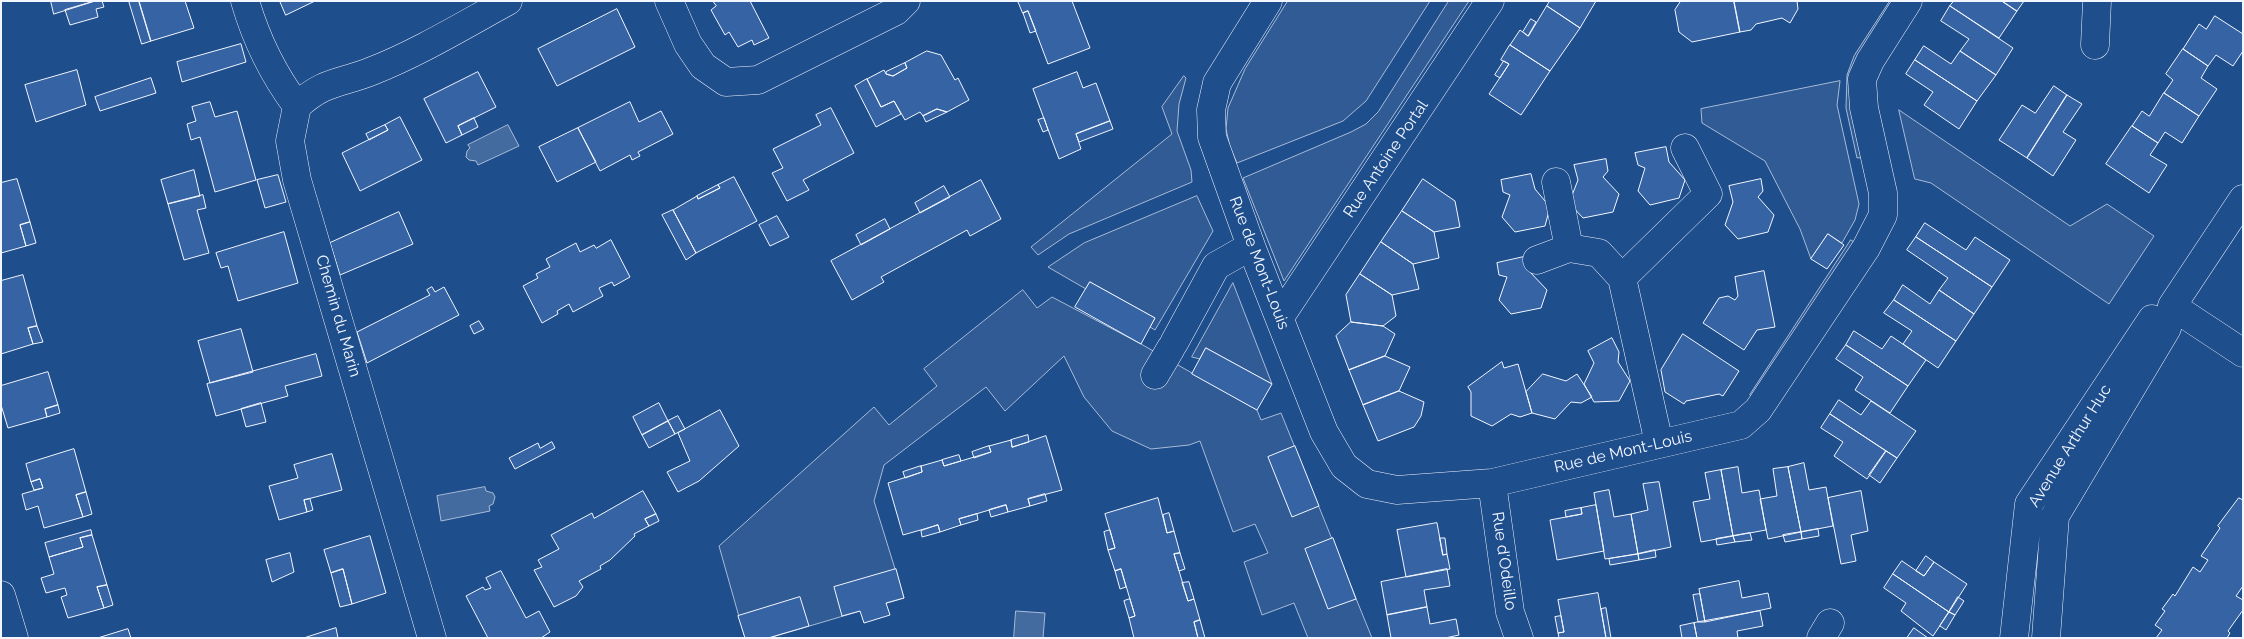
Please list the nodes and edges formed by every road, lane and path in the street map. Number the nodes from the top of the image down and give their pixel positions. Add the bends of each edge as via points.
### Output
1 (245, 1) edge
2 (508, 1) edge
3 (669, 1) edge
4 (906, 1) edge
5 (1268, 1) edge
6 (1490, 1) edge
7 (1908, 1) edge
8 (2097, 1) edge
9 (2095, 45) dead end
10 (297, 106) junction
11 (1685, 148) dead end
12 (1556, 182) dead end
13 (2243, 198) edge
14 (1252, 246) junction
15 (1569, 248) junction
16 (1537, 260) dead end
17 (1622, 278) junction
18 (2172, 306) junction
19 (1280, 317) junction
20 (2240, 344) edge
21 (1155, 375) dead end
22 (1659, 443) junction
23 (1492, 483) junction
24 (1, 595) edge
25 (14, 638) edge
26 (432, 638) edge
27 (1519, 638) edge
28 (2014, 638) edge
29 (2046, 638) edge

1 - 10 street via 267,60
2 - 10 street via 372,72 332,82 312,92
3 - 4 street via 688,44 703,66 726,82 758,80 896,11
5 - 14 street, Rue de Mont-Louis via 1217,83 1211,110 1212,137
6 - 19 street, Rue Antoine Portal
7 - 22 street, Rue de Mont-Louis via 1870,61 1862,80 1864,108 1884,193 1882,215 1866,248 1758,410 1741,424
8 - 9 street
10 - 26 street, Chemin du Marin via 290,141 297,180
11 - 17 street via 1708,194
12 - 15 street
13 - 18 street, Avenue Arthur Huc
14 - 19 street, Rue de Mont-Louis
14 - 21 street via 1216,266
15 - 16 street
15 - 17 street via 1599,253
17 - 22 street
18 - 20 street
18 - 28 street, Avenue Arthur Huc via 2153,318 2029,504
18 - 29 street, Avenue Arthur Huc via 2168,328 2054,516
19 - 23 street, Rue de Mont-Louis via 1324,432 1344,466 1367,484 1397,490
22 - 23 street, Rue de Mont-Louis
23 - 27 street, Rue d'Odeillo via 1510,612
24 - 25 street

